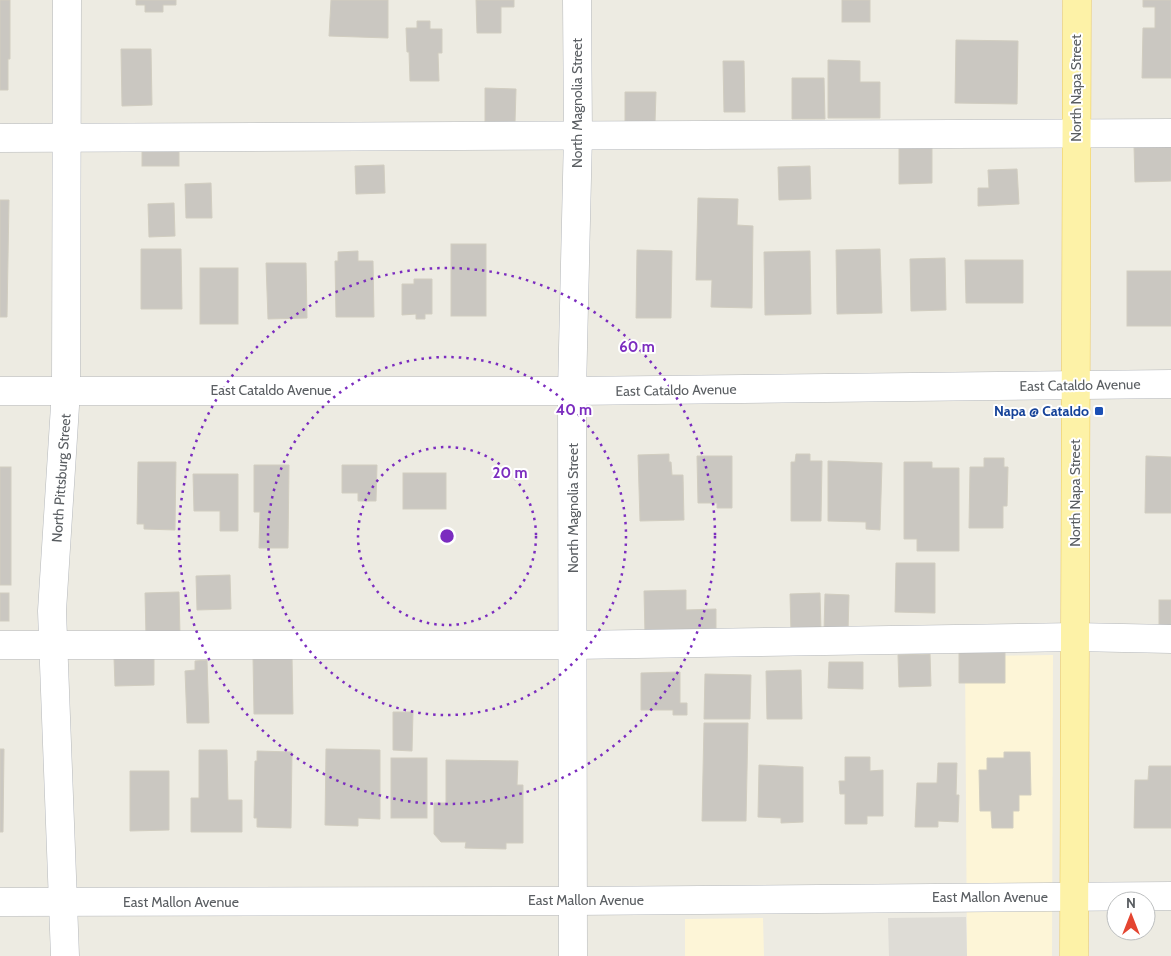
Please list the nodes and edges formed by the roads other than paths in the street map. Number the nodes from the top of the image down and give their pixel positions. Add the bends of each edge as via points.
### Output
1 (67, 0) edge
2 (577, 0) edge
3 (1077, 0) edge
4 (1076, 133) junction
5 (1171, 133) edge
6 (578, 135) junction
7 (0, 138) edge
8 (67, 138) junction
9 (1171, 384) edge
10 (1075, 385) junction
11 (66, 390) junction
12 (0, 391) edge
13 (572, 391) junction
14 (1074, 638) junction
15 (1171, 639) edge
16 (53, 644) junction
17 (0, 645) edge
18 (573, 645) junction
19 (1074, 896) junction
20 (1171, 896) edge
21 (573, 900) junction
22 (0, 902) edge
23 (62, 902) junction
24 (65, 956) edge
25 (572, 956) edge
26 (1074, 956) edge

1 - 8 street, North Pittsburg Street
2 - 6 street, North Magnolia Street
3 - 4 main road, North Napa Street
4 - 5 street
4 - 6 street
4 - 10 main road, North Napa Street
6 - 8 street
6 - 13 street, North Magnolia Street
7 - 8 street
8 - 11 street, North Pittsburg Street
9 - 10 street, East Cataldo Avenue
10 - 13 street, East Cataldo Avenue
10 - 14 main road, North Napa Street
11 - 12 street, East Cataldo Avenue
11 - 13 street, East Cataldo Avenue
11 - 16 street, North Pittsburg Street
13 - 18 street, North Magnolia Street
14 - 15 street
14 - 18 street
14 - 19 main road, North Napa Street
16 - 17 street
16 - 18 street
16 - 23 street, North Pittsburg Street
18 - 21 street, North Magnolia Street
19 - 20 street, East Mallon Avenue
19 - 21 street, East Mallon Avenue
19 - 26 main road, North Napa Street
21 - 23 street, East Mallon Avenue
21 - 25 street, North Magnolia Street
22 - 23 street, East Mallon Avenue
23 - 24 street, North Pittsburg Street

